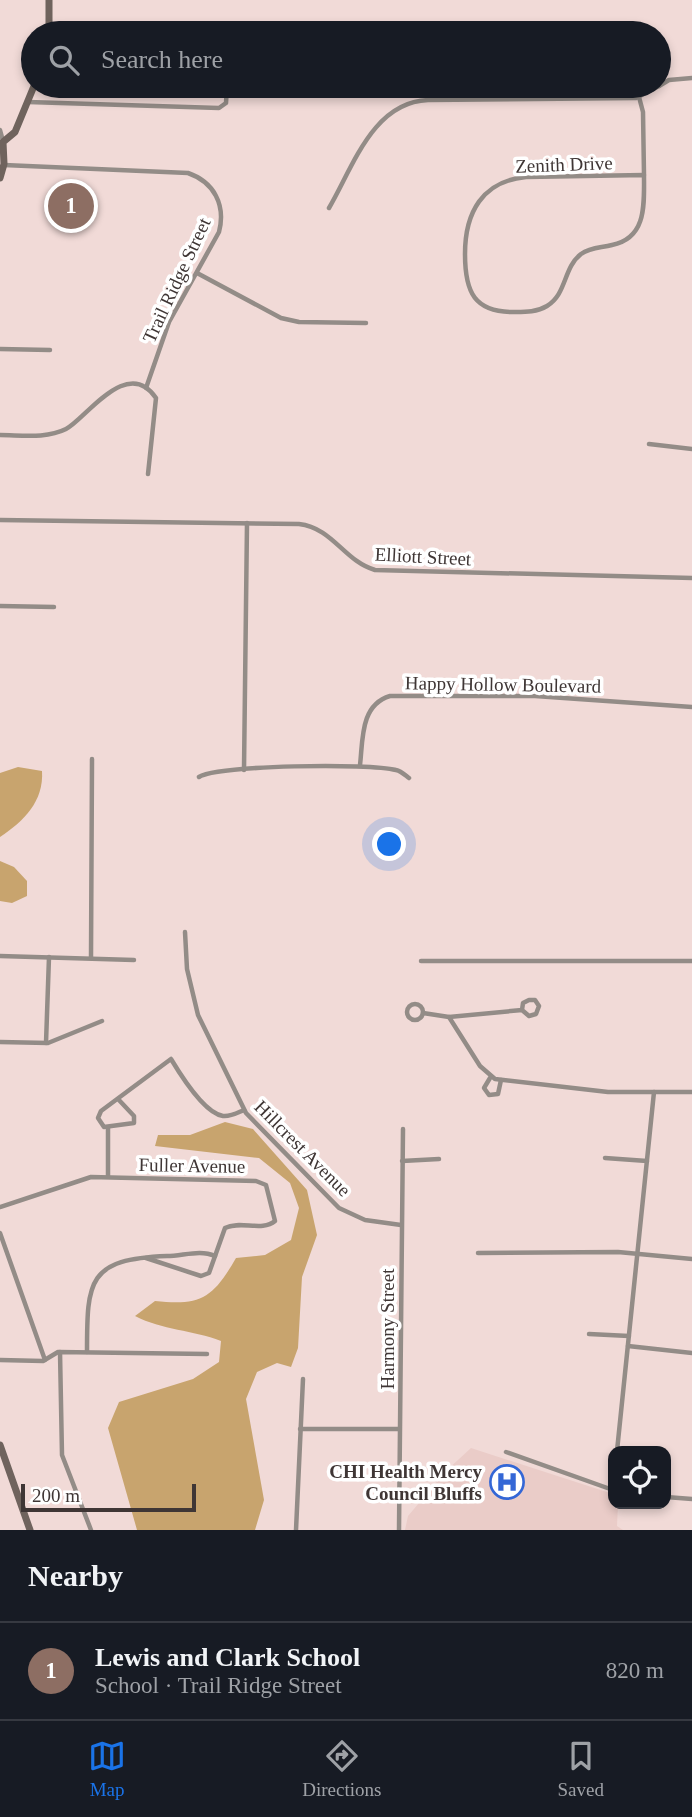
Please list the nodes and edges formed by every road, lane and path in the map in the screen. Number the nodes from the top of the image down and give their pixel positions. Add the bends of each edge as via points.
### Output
1 (49, 0) edge
2 (49, 21) edge
3 (692, 78) edge
4 (671, 80) edge
5 (29, 98) edge
6 (226, 98) edge
7 (569, 98) edge
8 (639, 98) edge
9 (27, 102) junction
10 (0, 130) edge
11 (3, 142) junction
12 (4, 165) junction
13 (644, 175) junction
14 (0, 177) edge
15 (329, 208) dead end
16 (197, 273) junction
17 (366, 323) dead end
18 (0, 349) edge
19 (50, 350) dead end
20 (146, 388) junction
21 (0, 435) edge
22 (649, 444) dead end
23 (692, 449) edge
24 (148, 474) dead end
25 (0, 520) edge
26 (247, 523) junction
27 (692, 578) edge
28 (0, 606) edge
29 (54, 607) dead end
30 (692, 707) edge
31 (92, 759) dead end
32 (360, 765) junction
33 (244, 770) junction
34 (199, 777) dead end
35 (409, 778) dead end
36 (185, 932) dead end
37 (0, 956) edge
38 (49, 957) junction
39 (91, 958) junction
40 (134, 960) dead end
41 (421, 961) dead end
42 (692, 961) edge
43 (522, 1010) dead end
44 (423, 1013) dead end
45 (449, 1017) junction
46 (102, 1021) dead end
47 (0, 1042) edge
48 (46, 1043) junction
49 (490, 1078) junction
50 (501, 1080) junction
51 (692, 1091) edge
52 (654, 1092) junction
53 (118, 1098) junction
54 (244, 1110) junction
55 (108, 1128) junction
56 (402, 1129) dead end
57 (606, 1158) dead end
58 (439, 1159) dead end
59 (402, 1161) junction
60 (647, 1161) junction
61 (108, 1177) junction
62 (0, 1207) edge
63 (401, 1225) junction
64 (0, 1234) edge
65 (478, 1253) dead end
66 (638, 1253) junction
67 (215, 1256) junction
68 (146, 1258) junction
69 (692, 1259) edge
70 (589, 1334) dead end
71 (629, 1336) junction
72 (628, 1346) junction
73 (61, 1352) junction
74 (87, 1352) junction
75 (692, 1353) edge
76 (207, 1354) dead end
77 (0, 1360) edge
78 (45, 1360) junction
79 (303, 1379) dead end
80 (300, 1429) junction
81 (399, 1429) junction
82 (0, 1445) edge
83 (618, 1446) edge
84 (506, 1452) dead end
85 (3, 1464) edge
86 (608, 1487) edge
87 (671, 1497) edge
88 (692, 1499) edge
89 (30, 1530) edge
90 (91, 1530) edge
91 (296, 1530) edge
92 (398, 1530) edge

1 - 2 street
3 - 4 street
5 - 9 street
6 - 9 street via 219,108
7 - 15 street via 405,104 380,122
8 - 13 street, Zenith Drive
9 - 11 street via 15,132
10 - 11 street
11 - 12 street
12 - 14 street
12 - 16 street, Trail Ridge Street via 196,176 214,191 222,215 219,232
13 - 13 street, Zenith Drive via 526,177 489,189 476,204 466,228 465,277 474,298 499,312 530,312 547,306 560,293 580,255 622,242 638,228
16 - 17 street via 281,318
16 - 20 street, Trail Ridge Street via 164,333
18 - 19 street
20 - 21 street via 107,392 69,427 57,432
20 - 24 street via 156,398
22 - 23 street
25 - 26 street, Elliott Street
26 - 27 street, Elliott Street via 315,527 354,561 375,570
26 - 33 street
28 - 29 street
30 - 32 street, Happy Hollow Boulevard via 535,695 390,696 369,711
31 - 39 street
32 - 33 street
32 - 35 street via 396,769
33 - 34 street via 212,771
36 - 54 street, Hillcrest Avenue via 187,969 198,1016
37 - 38 street
38 - 39 street
38 - 48 street
39 - 40 street
41 - 42 street
43 - 45 street
44 - 45 street
45 - 49 street
46 - 48 street
47 - 48 street
49 - 50 street
49 - 50 street via 484,1088 489,1096 498,1094
50 - 52 street
51 - 52 street
52 - 60 street
53 - 54 street via 171,1059 189,1087 213,1111 223,1116
53 - 55 street via 99,1115 101,1125
53 - 55 street via 134,1116 134,1123
54 - 63 street, Hillcrest Avenue via 339,1208 365,1220
55 - 61 street
56 - 59 street, Harmony Street
57 - 60 street
58 - 59 street
59 - 63 street, Harmony Street
60 - 66 street
61 - 62 street, Fuller Avenue via 84,1178
61 - 67 street, Fuller Avenue via 264,1182 275,1221 228,1226
63 - 81 street, Harmony Street
64 - 78 street
65 - 66 street
66 - 69 street
66 - 71 street
67 - 68 street via 201,1252
67 - 68 street, Fuller Avenue via 209,1273 201,1276
68 - 74 street via 111,1265 94,1282 87,1305
70 - 71 street
71 - 72 street
72 - 75 street
72 - 83 street
73 - 74 street
73 - 78 street
73 - 90 street via 62,1455
74 - 76 street
77 - 78 street
79 - 80 street
80 - 81 street
80 - 91 street
81 - 92 street, Harmony Street
82 - 85 street
84 - 86 street
85 - 89 street
87 - 88 street

